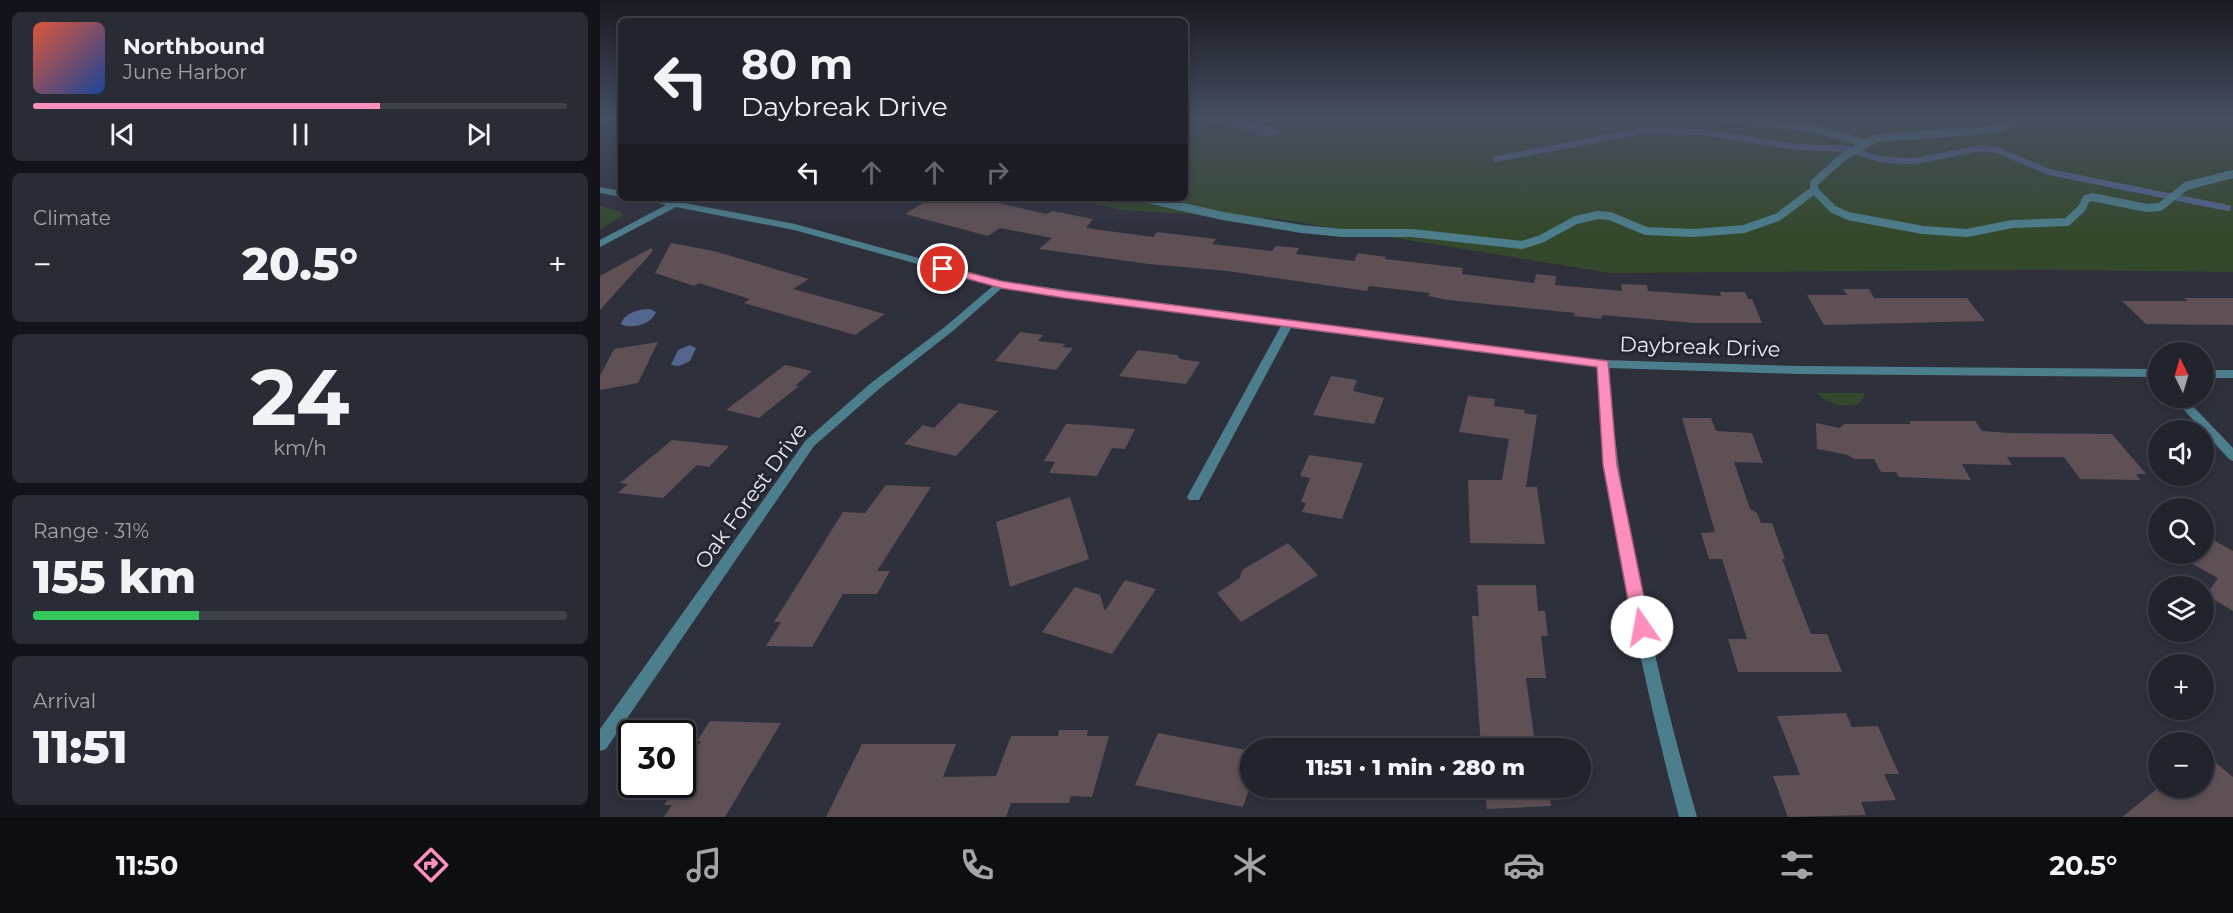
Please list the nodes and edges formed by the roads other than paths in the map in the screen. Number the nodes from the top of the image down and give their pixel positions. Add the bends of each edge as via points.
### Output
1 (1844, 156) edge
2 (2233, 174) edge
3 (600, 190) edge
4 (1814, 190) junction
5 (618, 193) edge
6 (660, 201) edge
7 (1156, 201) edge
8 (675, 204) junction
9 (600, 244) edge
10 (1001, 284) junction
11 (1288, 324) junction
12 (1603, 364) junction
13 (2148, 374) edge
14 (2214, 374) edge
15 (2233, 374) edge
16 (2189, 408) edge
17 (2233, 456) edge
18 (1194, 497) dead end
19 (600, 743) edge
20 (1688, 817) edge

1 - 4 lane via 1828,167 1814,183
2 - 4 lane via 2194,182 2160,207 2092,197 2067,222 2012,224 1967,233 1882,224 1848,216 1833,209
3 - 5 street
4 - 7 lane via 1776,219 1751,228 1719,232 1644,231 1602,214 1579,217 1536,243 1522,245 1412,233 1302,230
6 - 8 street, Daybreak Drive
8 - 9 street
8 - 10 street, Daybreak Drive via 795,227
10 - 11 street, Daybreak Drive
10 - 19 street, Oak Forest Drive via 810,443
11 - 12 street, Daybreak Drive
11 - 18 street
12 - 13 street, Daybreak Drive
12 - 20 street via 1610,465 1632,584 1665,735
14 - 15 street
16 - 17 street

